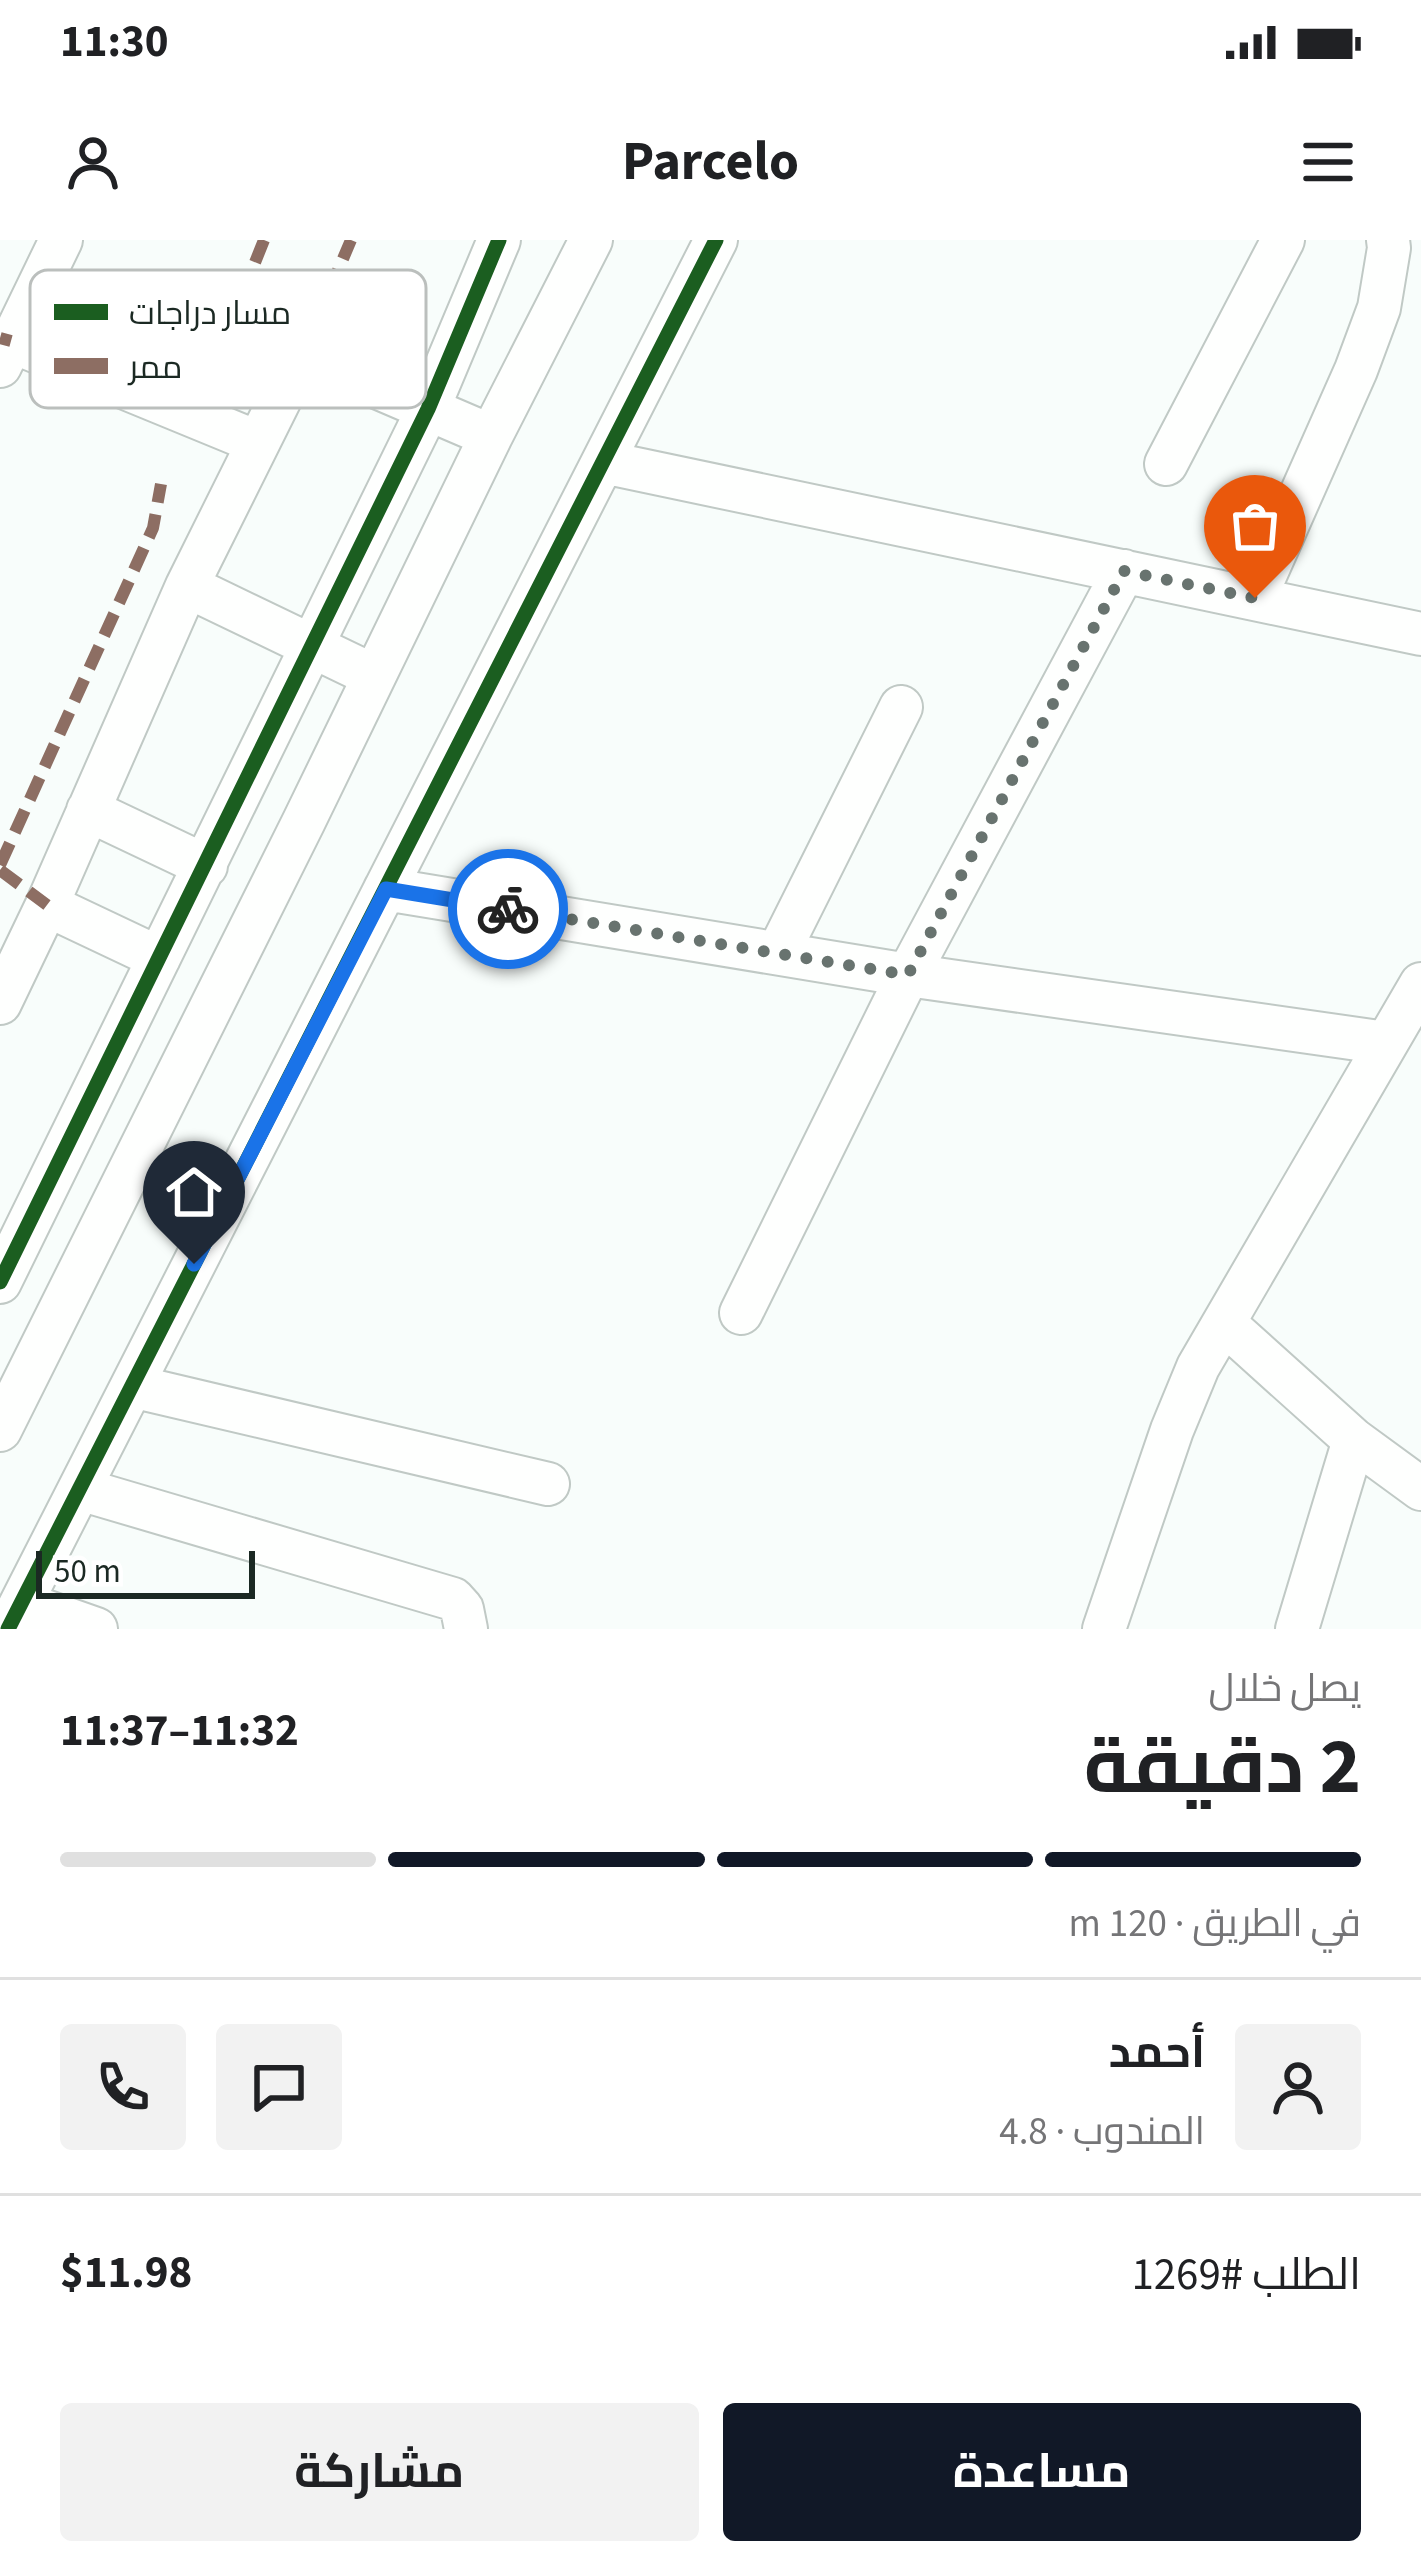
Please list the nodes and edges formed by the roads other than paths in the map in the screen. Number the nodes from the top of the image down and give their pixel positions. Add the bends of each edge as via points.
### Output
1 (62, 240) edge
2 (500, 240) edge
3 (591, 240) edge
4 (716, 240) edge
5 (1283, 240) edge
6 (1388, 240) edge
7 (47, 270) edge
8 (30, 305) edge
9 (6, 354) edge
10 (159, 408) edge
11 (274, 408) edge
12 (428, 409) junction
13 (490, 436) junction
14 (256, 442) junction
15 (603, 462) junction
16 (1166, 464) dead end
17 (1124, 571) junction
18 (187, 586) junction
19 (1255, 598) junction
20 (1421, 634) edge
21 (312, 647) junction
22 (374, 676) junction
23 (901, 707) dead end
24 (88, 810) junction
25 (206, 866) junction
26 (386, 889) junction
27 (47, 905) junction
28 (778, 953) junction
29 (160, 958) junction
30 (908, 975) junction
31 (1421, 984) edge
32 (0, 1004) edge
33 (1386, 1043) junction
34 (0, 1282) edge
35 (0, 1297) edge
36 (60, 1310) junction
37 (741, 1313) dead end
38 (1223, 1323) junction
39 (132, 1386) junction
40 (0, 1430) edge
41 (1354, 1440) junction
42 (548, 1484) dead end
43 (80, 1489) junction
44 (1421, 1489) edge
45 (15, 1616) edge
46 (472, 1627) edge
47 (97, 1629) edge
48 (1104, 1629) edge
49 (1297, 1629) edge

1 - 7 street
2 - 12 street
3 - 13 street
4 - 15 street
5 - 16 street
6 - 19 street via 1372,329
8 - 9 street
10 - 14 street
11 - 14 street
12 - 13 street
12 - 21 street
13 - 22 street
14 - 18 street
15 - 17 street
15 - 26 street
17 - 19 street
17 - 30 street
18 - 21 street
18 - 24 street
19 - 20 street
21 - 22 street
21 - 25 street
22 - 36 street
23 - 28 street
24 - 25 street
24 - 27 street
25 - 29 street
26 - 28 street
26 - 39 street
27 - 29 street
27 - 32 street
28 - 30 street
29 - 34 street
30 - 33 street
30 - 37 street
31 - 33 street
33 - 38 street
35 - 36 street
36 - 40 street
38 - 41 street
38 - 48 street via 1172,1430
39 - 42 street
39 - 43 street
41 - 44 street
41 - 49 street
43 - 45 street
43 - 46 street via 453,1599
45 - 47 street

